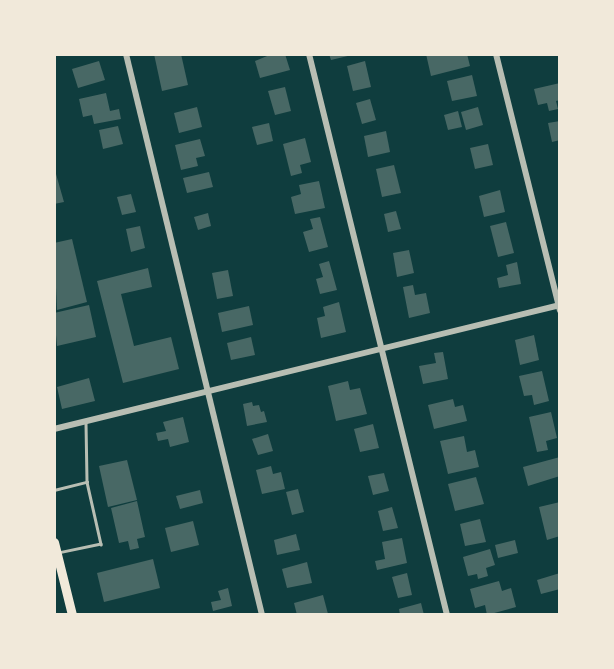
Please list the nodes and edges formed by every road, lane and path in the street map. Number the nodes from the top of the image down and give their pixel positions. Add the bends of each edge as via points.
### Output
1 (126, 54) edge
2 (309, 54) edge
3 (496, 54) edge
4 (559, 307) edge
5 (382, 349) junction
6 (208, 391) junction
7 (86, 422) junction
8 (54, 429) edge
9 (87, 482) junction
10 (54, 489) edge
11 (54, 542) edge
12 (56, 554) edge
13 (72, 615) edge
14 (262, 615) edge
15 (447, 615) edge

1 - 6 street
2 - 5 street
3 - 4 street
4 - 5 street
5 - 6 street
5 - 15 street
6 - 7 street
6 - 14 street
7 - 8 street
7 - 9 lane
9 - 10 lane
9 - 12 lane via 101,544
11 - 12 main road
12 - 13 main road

